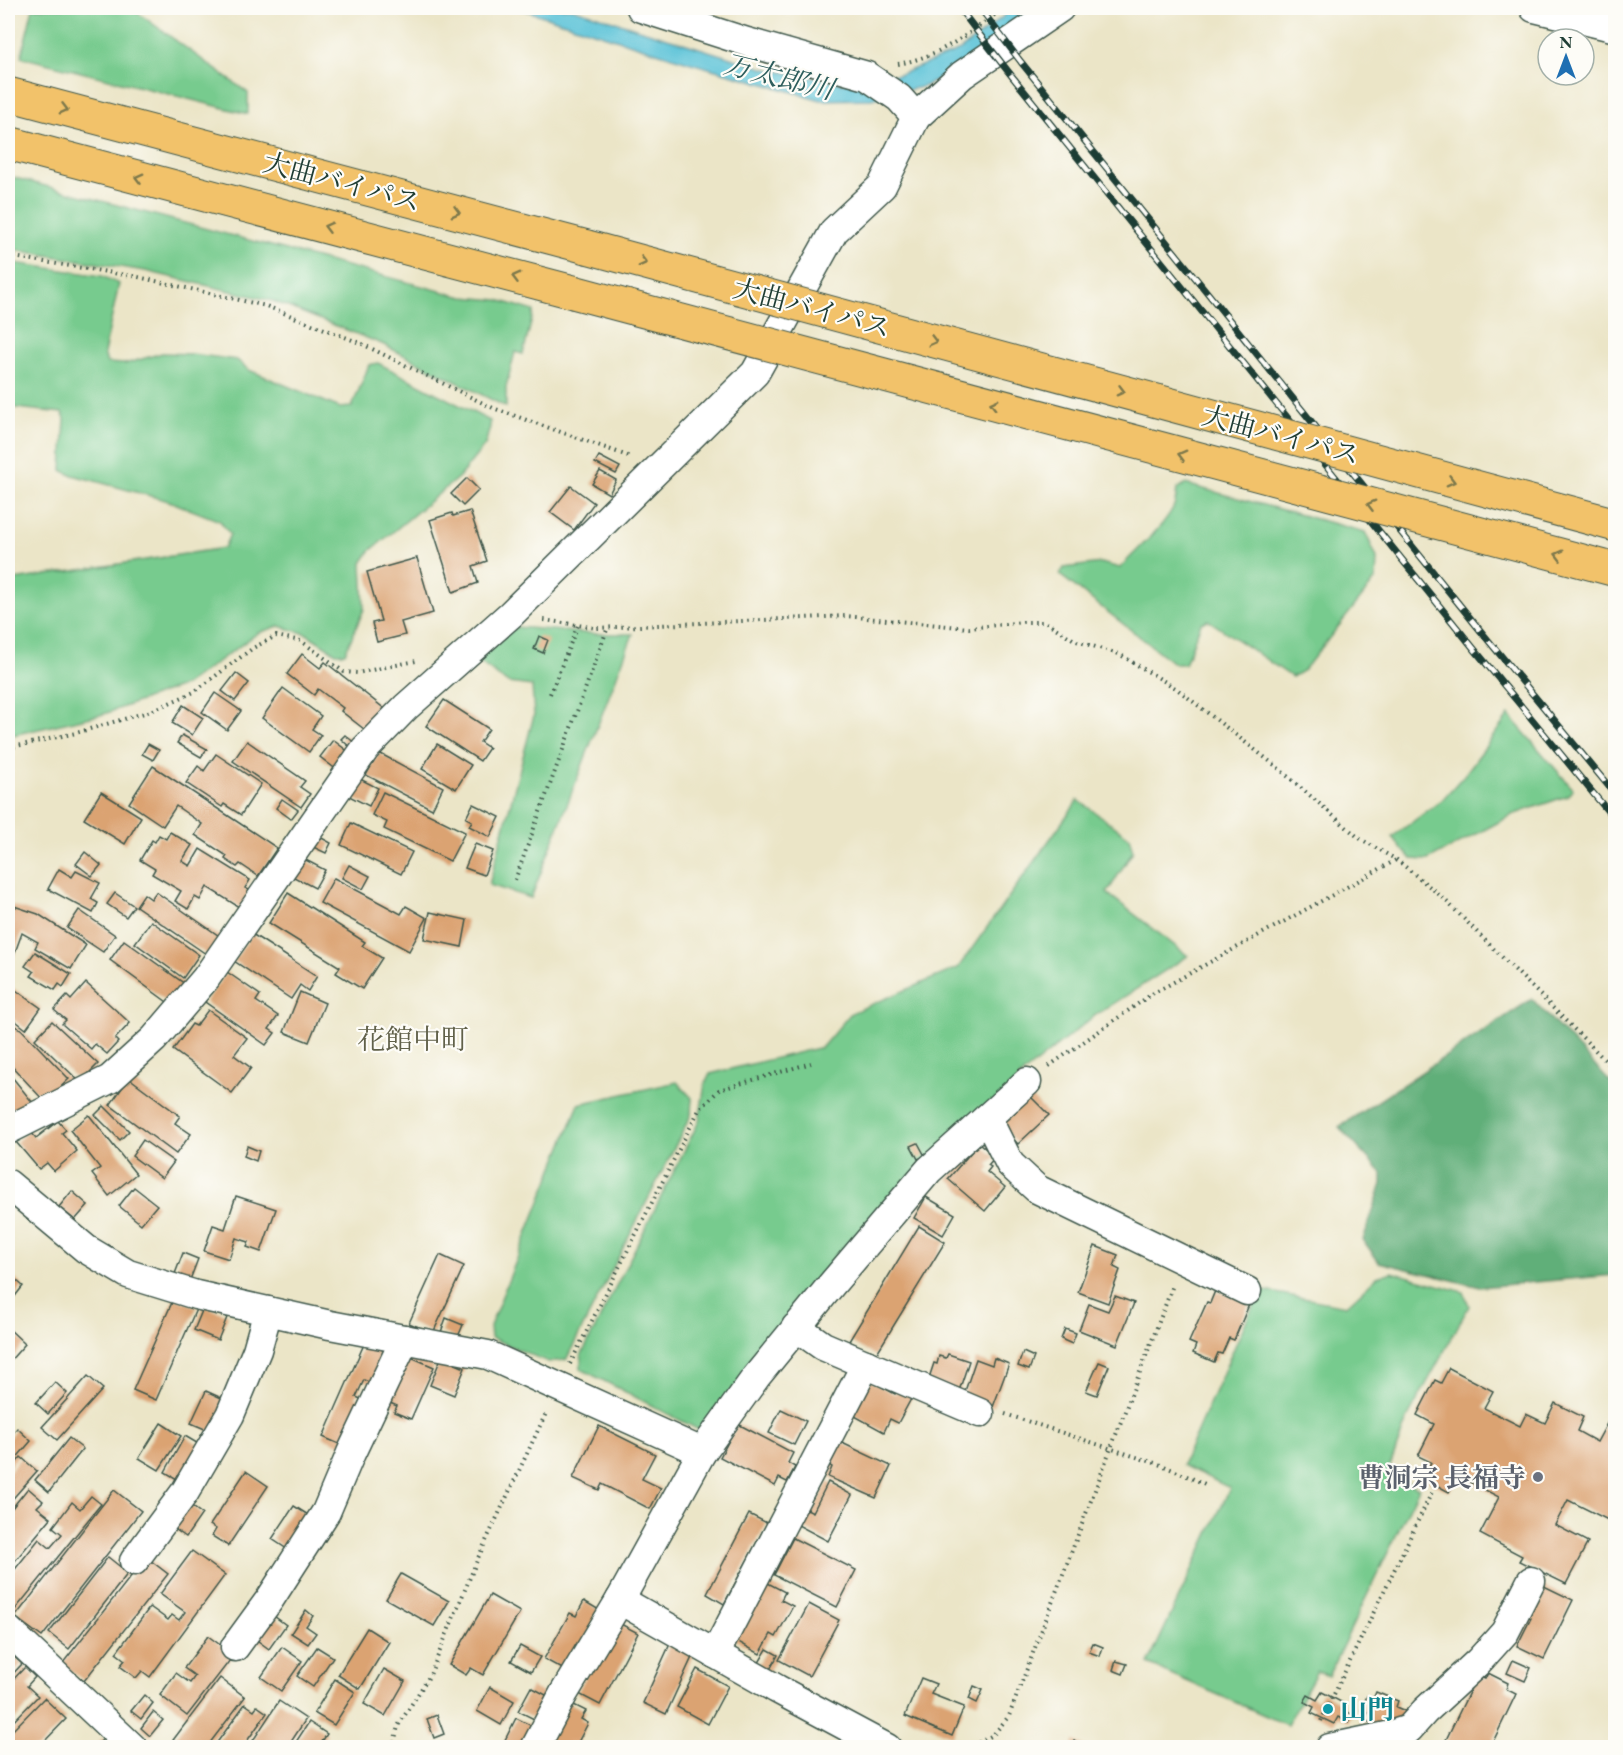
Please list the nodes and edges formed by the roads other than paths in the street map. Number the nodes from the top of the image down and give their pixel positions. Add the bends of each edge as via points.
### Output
1 (641, 8) edge
2 (1060, 8) edge
3 (1534, 8) edge
4 (1616, 28) edge
5 (8, 94) edge
6 (907, 107) junction
7 (8, 143) edge
8 (1616, 525) edge
9 (1616, 570) edge
10 (1027, 1082) road end
11 (987, 1118) junction
12 (8, 1130) edge
13 (8, 1184) edge
14 (1247, 1291) dead end
15 (268, 1311) junction
16 (796, 1327) junction
17 (405, 1339) junction
18 (866, 1364) junction
19 (980, 1413) road end
20 (702, 1452) junction
21 (134, 1561) dead end
22 (1531, 1581) dead end
23 (620, 1600) junction
24 (8, 1630) edge
25 (235, 1647) dead end
26 (715, 1654) junction
27 (1324, 1737) edge
28 (133, 1748) edge
29 (535, 1748) edge
30 (887, 1748) edge

1 - 6 street via 867,76
2 - 6 street via 962,75
3 - 4 street
5 -> 8 highway, 大曲バイパス, bridge
6 - 12 street via 882,186 834,231 755,373 511,614 406,707 365,749 206,978 154,1039 110,1079
9 -> 7 highway, 大曲バイパス, bridge
10 - 11 street
11 - 14 street via 1010,1164 1037,1189
11 - 16 street via 929,1170
13 - 15 street via 86,1249 128,1274
15 - 17 street
15 - 21 street via 257,1350 230,1415 185,1492
16 - 18 street via 823,1346
16 - 20 street
17 - 20 street via 488,1355
17 - 25 street via 326,1512
18 - 19 street
18 - 26 street
20 - 23 street
22 - 27 street via 1505,1632 1409,1729 1387,1736
23 - 26 street
23 - 29 street
24 - 28 street
26 - 30 street

